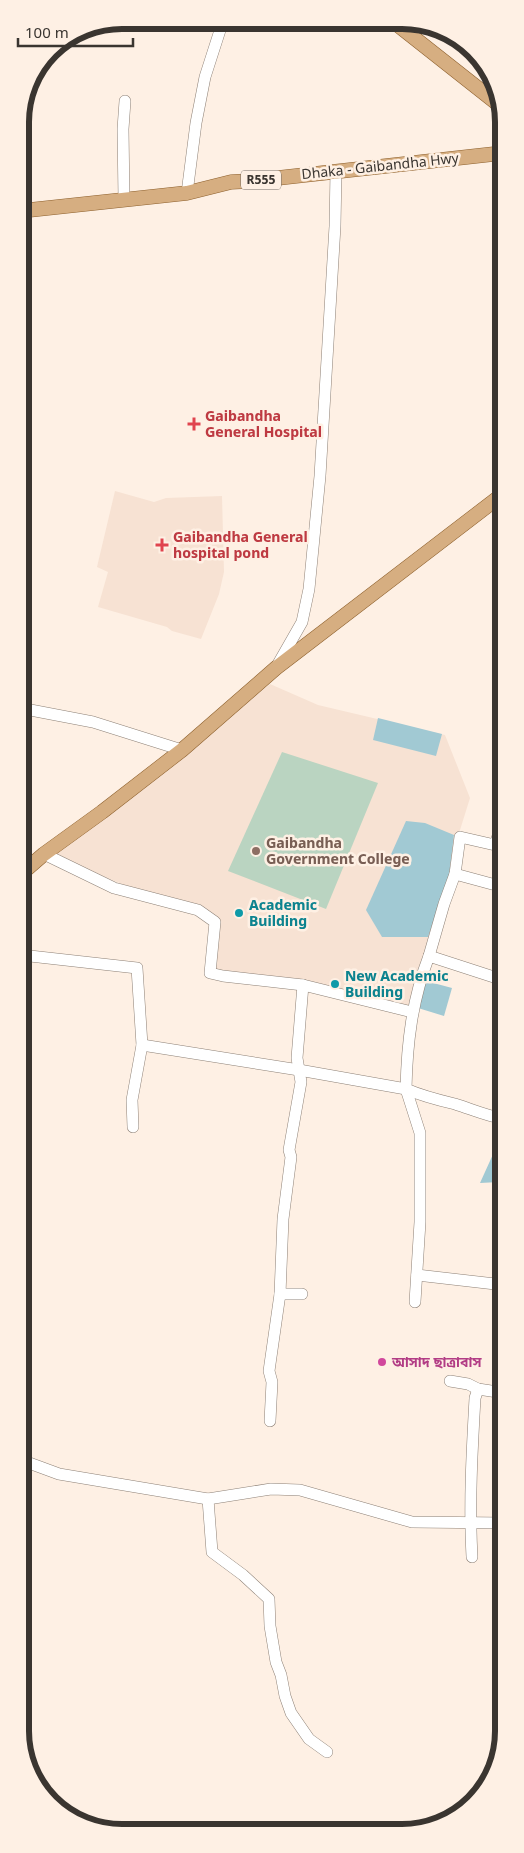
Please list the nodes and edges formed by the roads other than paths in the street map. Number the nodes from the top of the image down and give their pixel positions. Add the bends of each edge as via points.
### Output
1 (220, 29) edge
2 (403, 29) edge
3 (492, 100) edge
4 (125, 101) dead end
5 (495, 153) edge
6 (336, 171) junction
7 (186, 193) junction
8 (124, 199) junction
9 (29, 209) edge
10 (495, 500) edge
11 (276, 668) junction
12 (29, 710) edge
13 (182, 750) junction
14 (495, 845) edge
15 (44, 854) junction
16 (29, 865) edge
17 (455, 874) junction
18 (495, 885) edge
19 (29, 956) edge
20 (429, 956) junction
21 (495, 977) edge
22 (303, 986) junction
23 (412, 1012) junction
24 (142, 1045) junction
25 (299, 1070) junction
26 (406, 1089) junction
27 (495, 1117) edge
28 (133, 1126) dead end
29 (417, 1275) junction
30 (495, 1285) edge
31 (280, 1294) junction
32 (302, 1294) dead end
33 (415, 1302) dead end
34 (450, 1381) dead end
35 (478, 1389) junction
36 (495, 1392) edge
37 (270, 1421) dead end
38 (29, 1463) edge
39 (208, 1498) junction
40 (470, 1522) junction
41 (495, 1523) edge
42 (472, 1557) dead end
43 (327, 1752) dead end

1 - 7 street via 205,77
2 - 3 main road
4 - 8 street
5 - 6 main road, Dhaka - Gaibandha Hwy / R555
6 - 7 main road, Dhaka - Gaibandha Hwy / R555 via 231,182
6 - 11 street via 320,476 309,589 302,622
7 - 8 main road, Dhaka - Gaibandha Hwy / R555
8 - 9 main road, Dhaka - Gaibandha Hwy / R555
10 - 11 main road
11 - 13 main road
12 - 13 street via 93,722
13 - 15 main road
14 - 17 street via 460,837
15 - 16 main road
15 - 22 street via 114,888 198,910 215,922 210,972
17 - 18 street
17 - 20 street
19 - 24 street via 137,968
20 - 21 street
20 - 23 street
22 - 23 street
22 - 25 street via 297,1058
23 - 26 street
24 - 25 street
24 - 28 street via 132,1100
25 - 26 street
25 - 31 street via 301,1082 289,1150 291,1157 282,1219
26 - 27 street
26 - 29 street via 420,1133
29 - 30 street
29 - 33 street
31 - 32 street
31 - 37 street via 269,1371 272,1382
34 - 35 street
35 - 36 street
35 - 40 street via 471,1463
38 - 39 street via 59,1474
39 - 40 street via 271,1489 300,1490 412,1522
39 - 43 street via 212,1552 269,1599 276,1662 291,1713 309,1739
40 - 41 street
40 - 42 street

